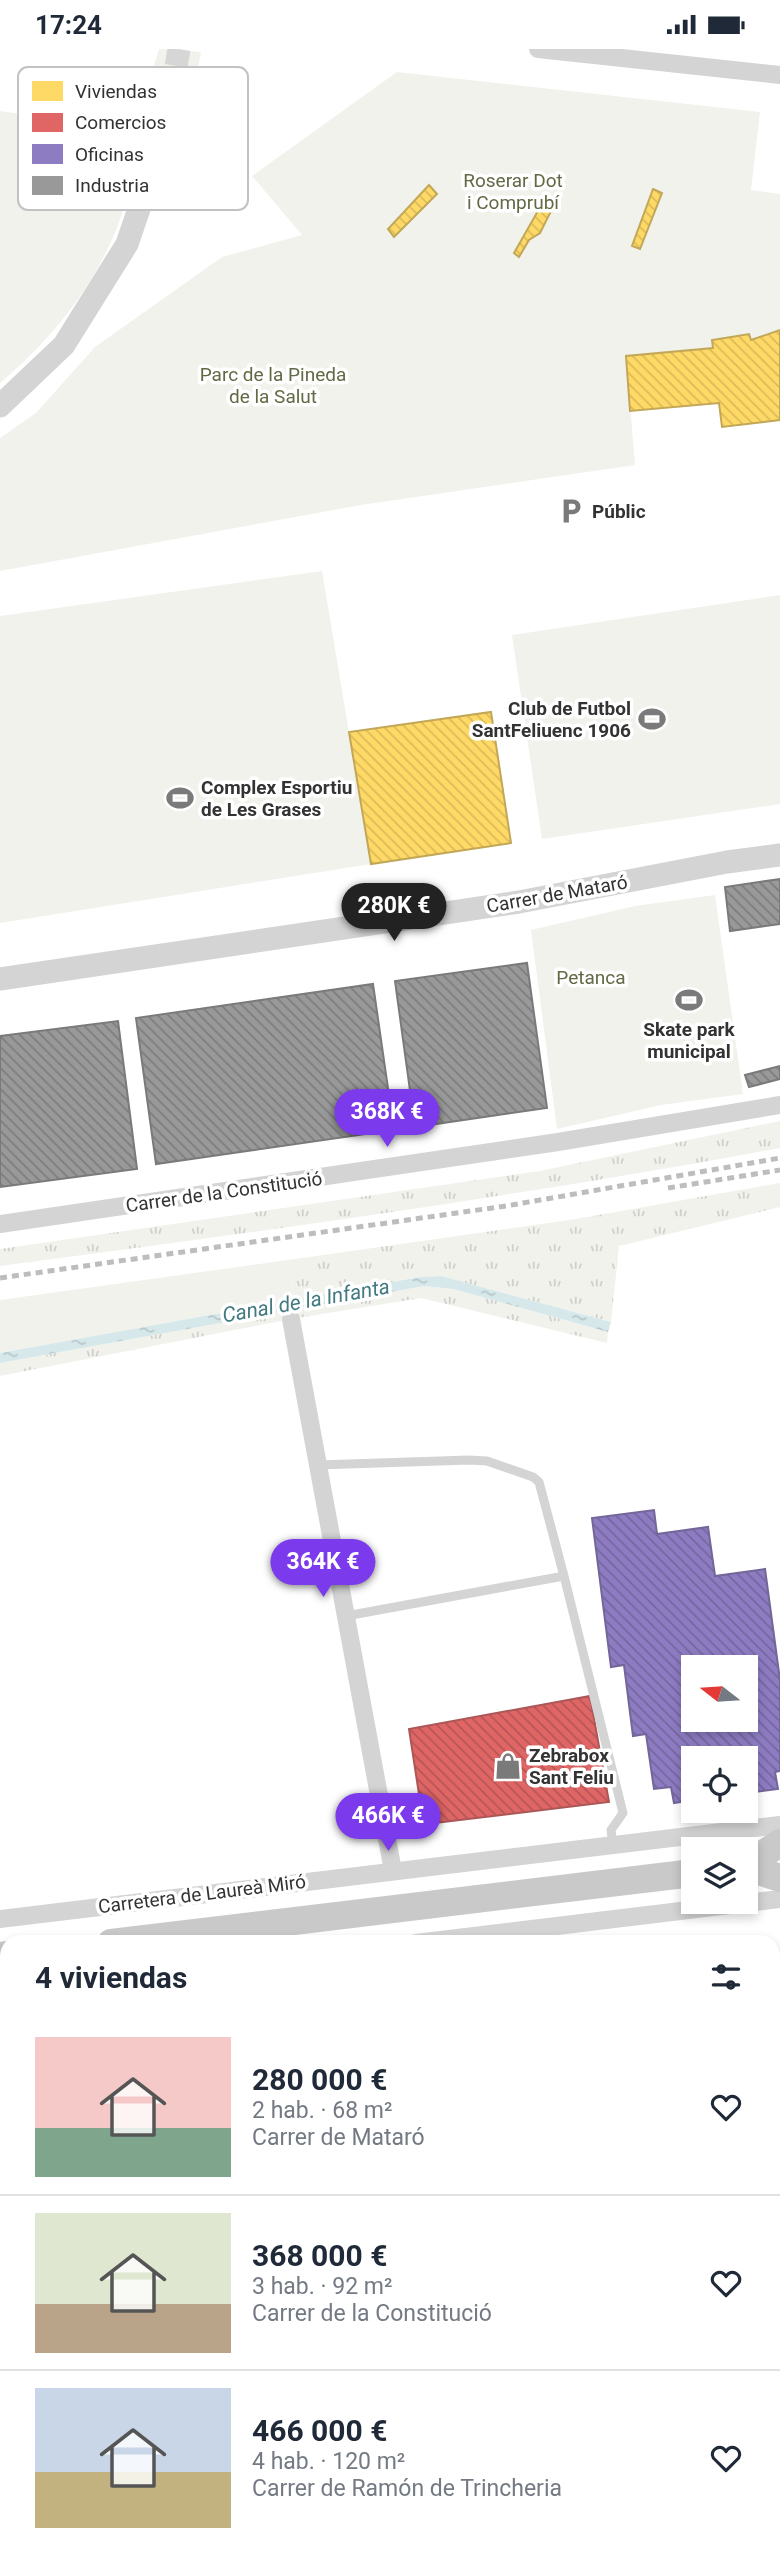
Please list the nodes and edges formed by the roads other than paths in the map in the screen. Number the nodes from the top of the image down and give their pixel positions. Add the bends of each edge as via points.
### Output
1 (538, 49) edge
2 (780, 75) edge
3 (137, 210) edge
4 (0, 406) edge
5 (780, 855) edge
6 (0, 979) edge
7 (780, 1105) edge
8 (0, 1224) edge
9 (290, 1319) dead end
10 (318, 1465) junction
11 (564, 1576) junction
12 (346, 1616) junction
13 (780, 1825) edge
14 (780, 1843) edge
15 (613, 1845) junction
16 (758, 1858) edge
17 (758, 1870) edge
18 (393, 1871) junction
19 (681, 1874) edge
20 (780, 1878) edge
21 (780, 1899) edge
22 (0, 1919) edge
23 (178, 1935) edge
24 (481, 1935) edge

1 - 2 street
3 - 4 street via 120,255 64,345
5 - 6 street, Carrer de Mataró via 519,902
7 - 8 street, Carrer de la Constitució via 544,1145
9 - 10 street
10 - 11 lane via 487,1461 533,1477
10 - 12 street
11 - 12 lane
11 - 15 lane via 623,1814 611,1830
12 - 18 street
13 - 15 street, Carretera de Laureà Miró
14 - 16 main road
15 - 18 street, Carretera de Laureà Miró
17 - 20 main road
18 - 22 street, Carretera de Laureà Miró
19 - 23 main road, Carretera de Laureà Miró
21 - 24 street

